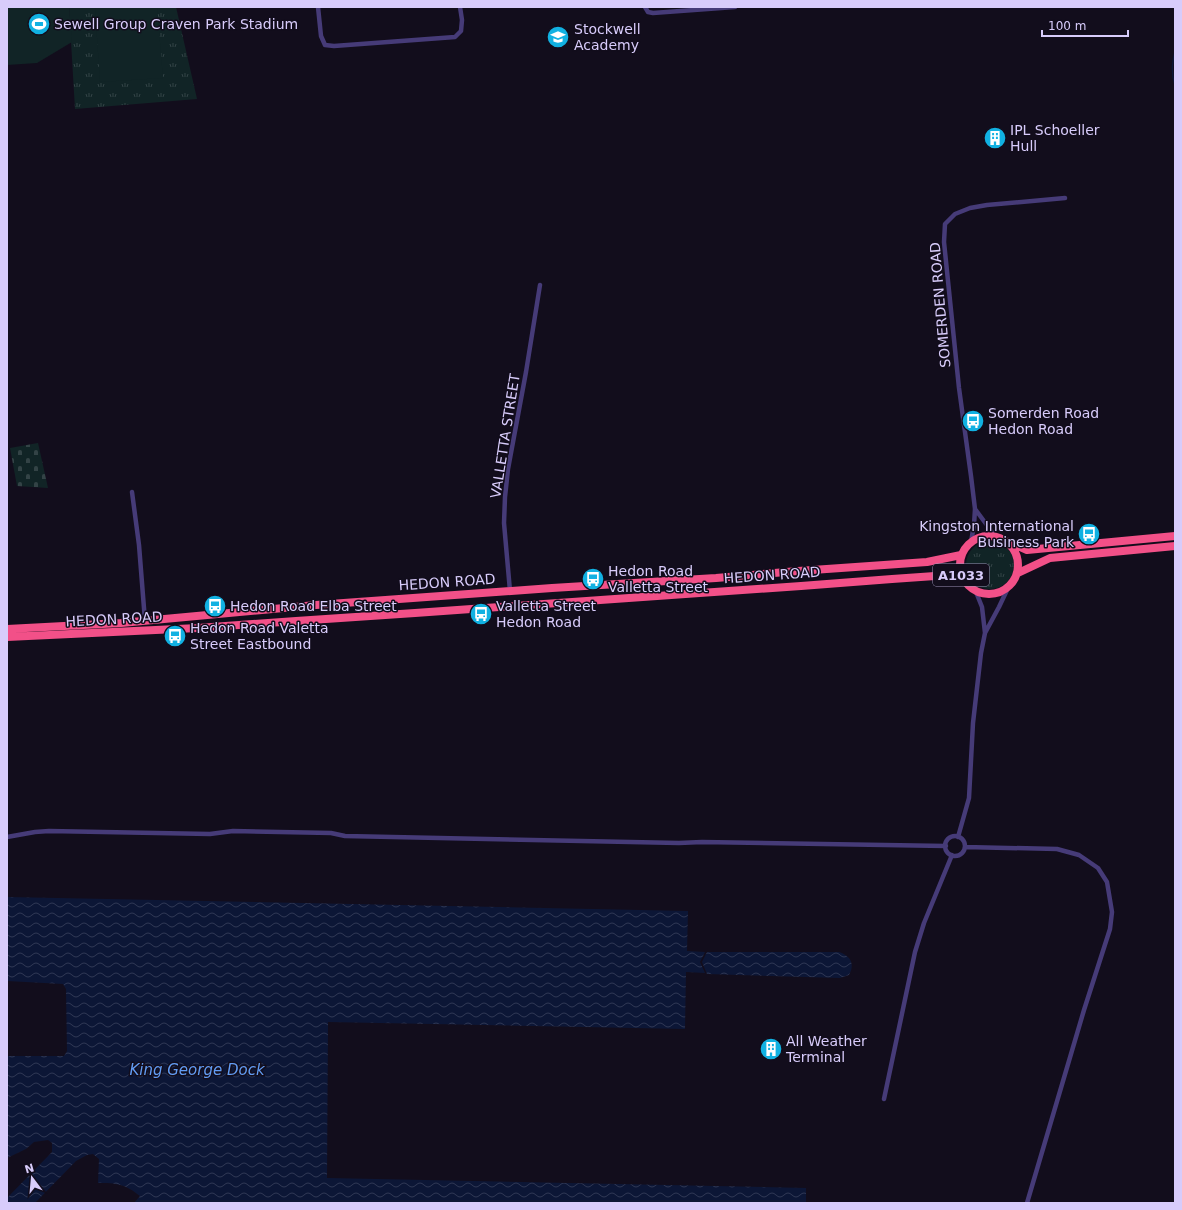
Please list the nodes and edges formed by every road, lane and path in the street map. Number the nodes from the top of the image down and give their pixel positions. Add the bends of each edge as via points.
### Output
1 (318, 7) edge
2 (460, 7) edge
3 (645, 7) edge
4 (735, 7) edge
5 (719, 8) edge
6 (1065, 198) dead end
7 (540, 285) dead end
8 (132, 492) dead end
9 (975, 509) junction
10 (995, 536) junction
11 (1175, 536) edge
12 (1007, 541) junction
13 (971, 542) junction
14 (1175, 546) edge
15 (961, 555) junction
16 (1018, 573) junction
17 (963, 580) junction
18 (1008, 588) junction
19 (510, 590) junction
20 (976, 592) junction
21 (145, 621) junction
22 (7, 629) edge
23 (985, 633) junction
24 (7, 637) edge
25 (7, 837) edge
26 (958, 837) junction
27 (946, 846) junction
28 (965, 847) junction
29 (952, 855) junction
30 (884, 1099) dead end
31 (1027, 1203) edge

1 - 2 street via 321,36 325,45 334,46 455,37 461,30
3 - 5 street via 652,13
4 - 5 street
6 - 9 street, SOMERDEN ROAD via 970,208 955,214 945,224 944,242 959,388
7 - 19 street, VALLETTA STREET via 505,497 504,523
8 - 21 street
9 - 10 street, SOMERDEN ROAD
9 - 13 street, SOMERDEN ROAD
10 - 12 highway
10 - 13 highway via 978,538
11 - 12 highway via 1027,550
12 - 16 highway via 1017,555
13 - 15 highway, A1033
14 - 16 highway via 1050,558
15 - 17 highway, A1033 via 960,572
15 - 19 highway, HEDON ROAD / A1033 via 920,562 716,578
16 - 18 highway, A1033
17 - 20 highway, A1033
17 - 24 highway, HEDON ROAD / A1033 via 935,576 892,578 198,628
18 - 20 highway, A1033 via 993,594
18 - 23 street
19 - 21 highway, HEDON ROAD / A1033 via 294,606
20 - 23 street via 982,607
21 - 22 highway, HEDON ROAD / A1033
23 - 26 street via 974,723 969,798
25 - 27 street via 48,831 210,834 232,832 600,842
26 - 27 street via 950,839
26 - 28 street via 964,841
27 - 29 street
28 - 29 street via 960,854
28 - 31 street via 1057,849 1079,855 1098,868 1108,882 1112,912 1110,929
29 - 30 street via 915,952

